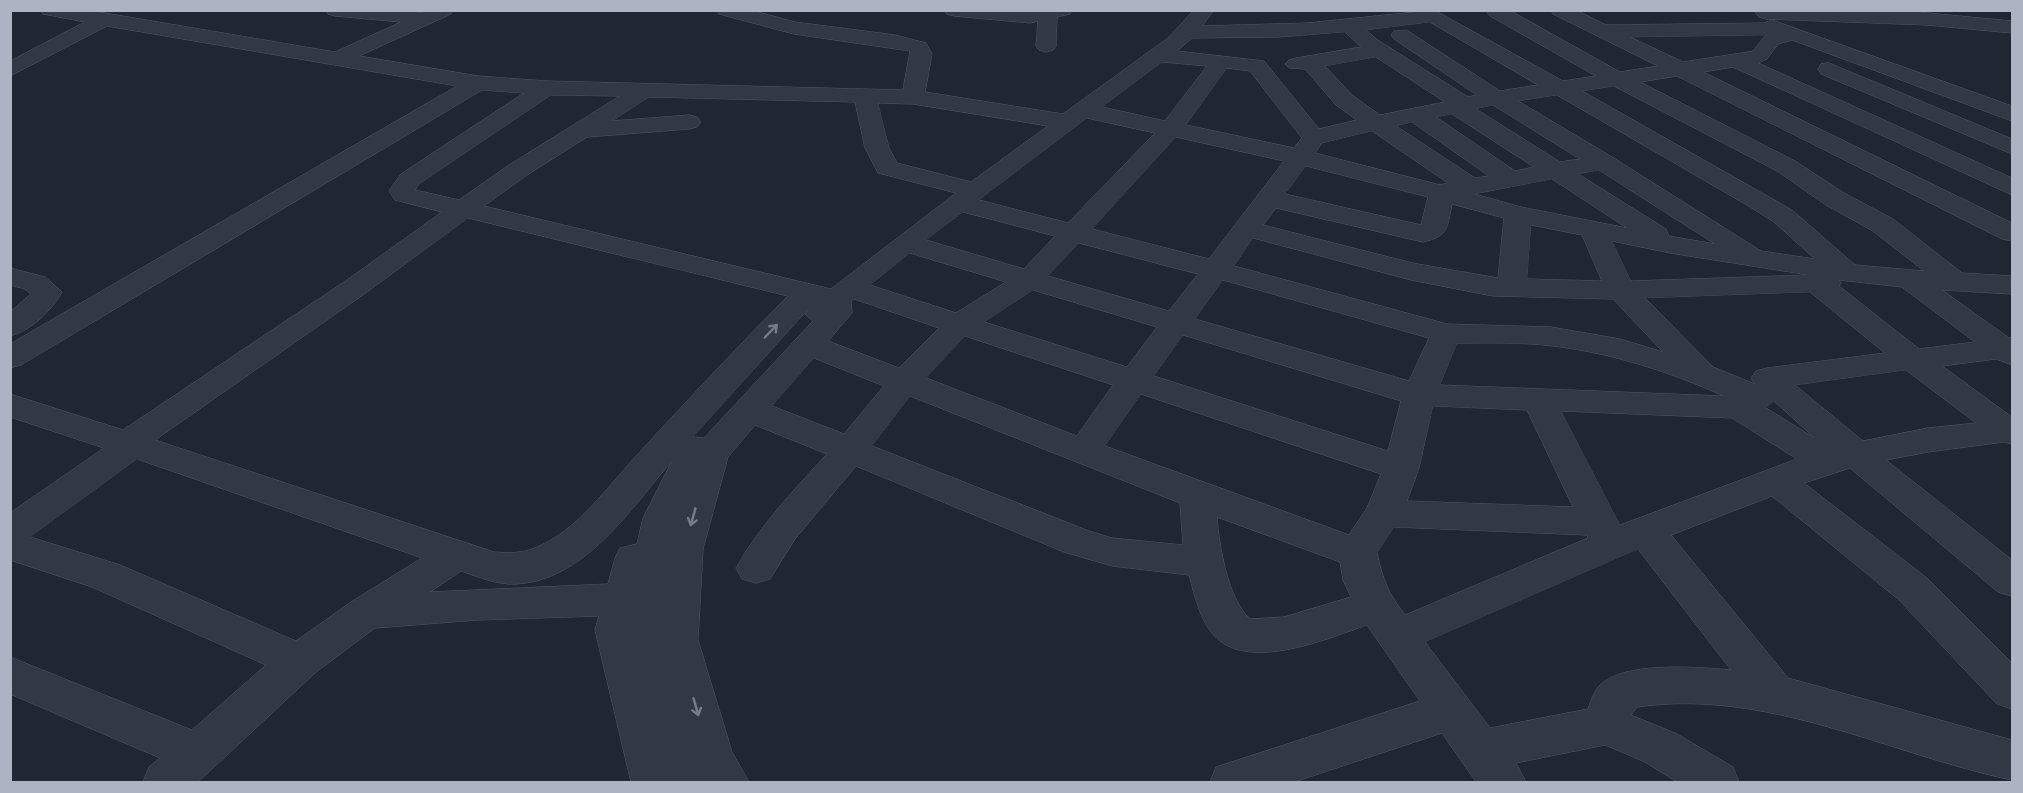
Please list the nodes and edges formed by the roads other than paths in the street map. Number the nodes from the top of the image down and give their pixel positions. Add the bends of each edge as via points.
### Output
1 (50, 10) edge
2 (335, 10) edge
3 (726, 10) edge
4 (1205, 10) edge
5 (1560, 10) edge
6 (1853, 10) edge
7 (1963, 10) edge
8 (1706, 11) edge
9 (1055, 12) edge
10 (1747, 12) junction
11 (435, 15) edge
12 (1474, 18) edge
13 (946, 19) edge
14 (103, 20) junction
15 (1929, 20) junction
16 (1529, 21) edge
17 (1397, 22) edge
18 (1350, 26) junction
19 (2008, 29) edge
20 (1597, 31) junction
21 (1188, 32) junction
22 (1780, 35) junction
23 (1046, 46) dead end
24 (919, 47) junction
25 (1380, 50) junction
26 (1158, 55) junction
27 (1336, 58) junction
28 (337, 59) junction
29 (1222, 61) junction
30 (1737, 61) junction
31 (1310, 62) junction
32 (1257, 64) junction
33 (1676, 69) junction
34 (10, 70) edge
35 (1617, 79) junction
36 (478, 82) junction
37 (1559, 87) junction
38 (546, 88) junction
39 (644, 91) junction
40 (913, 97) junction
41 (865, 98) junction
42 (1496, 98) junction
43 (1461, 106) junction
44 (2009, 111) edge
45 (1074, 116) junction
46 (1409, 117) junction
47 (689, 122) dead end
48 (1378, 124) junction
49 (1172, 128) junction
50 (580, 130) junction
51 (1307, 147) junction
52 (2013, 147) edge
53 (1603, 162) junction
54 (1559, 171) junction
55 (1512, 180) junction
56 (1469, 186) junction
57 (2013, 187) edge
58 (1442, 192) junction
59 (967, 196) junction
60 (1268, 198) junction
61 (460, 210) junction
62 (1518, 214) junction
63 (1245, 228) junction
64 (1593, 229) junction
65 (1074, 233) junction
66 (2013, 233) edge
67 (905, 243) junction
68 (1670, 245) junction
69 (1755, 258) junction
70 (1217, 270) junction
71 (10, 276) edge
72 (1832, 278) junction
73 (1908, 278) junction
74 (1029, 280) junction
75 (1955, 282) junction
76 (2013, 285) edge
77 (1512, 288) junction
78 (1621, 290) junction
79 (824, 308) junction
80 (961, 323) junction
81 (1177, 324) junction
82 (10, 327) edge
83 (1446, 333) junction
84 (2009, 350) edge
85 (10, 358) edge
86 (1913, 360) junction
87 (1702, 374) junction
88 (1134, 380) junction
89 (904, 382) junction
90 (1419, 394) junction
91 (1755, 395) junction
92 (1539, 400) junction
93 (10, 405) edge
94 (750, 410) junction
95 (2011, 431) edge
96 (128, 445) junction
97 (850, 450) junction
98 (1085, 450) junction
99 (660, 452) junction
100 (1840, 457) junction
101 (1401, 468) junction
102 (1775, 479) junction
103 (1199, 496) junction
104 (1384, 513) junction
105 (10, 532) edge
106 (1618, 533) junction
107 (10, 545) edge
108 (1358, 553) junction
109 (457, 555) junction
110 (1205, 562) junction
111 (756, 568) dead end
112 (2013, 581) edge
113 (624, 599) junction
114 (365, 613) junction
115 (1386, 621) junction
116 (300, 661) junction
117 (10, 675) edge
118 (2013, 691) edge
119 (1774, 693) junction
120 (1452, 710) junction
121 (1607, 725) junction
122 (198, 753) junction
123 (2013, 760) edge
124 (1491, 766) edge
125 (166, 783) edge
126 (654, 783) edge
127 (683, 783) edge
128 (726, 783) edge
129 (1233, 783) edge
130 (1716, 783) edge

1 - 14 street
2 - 11 street
3 - 24 street via 794,28 848,27
4 - 21 street
5 - 20 street
6 - 15 street
7 - 19 street
8 - 10 street
9 - 13 street via 1030,17
9 - 23 street
10 - 15 street
10 - 22 street
11 - 28 street
12 - 16 street
12 - 16 street
12 - 17 street
12 - 17 street via 1433,16
12 - 37 street
13 - 24 street
14 - 28 street
14 - 34 street
15 - 19 street
16 - 20 street
16 - 35 street
17 - 18 street
17 - 42 street
18 - 21 street
18 - 25 street
20 - 22 street
20 - 33 street
21 - 26 street
22 - 30 street via 1760,56
22 - 44 street
22 - 52 street
24 - 40 street via 922,54
25 - 27 street
25 - 43 street
26 - 29 street
26 - 45 street
27 - 31 street
27 - 46 street via 1356,83
28 - 36 street
29 - 32 street
29 - 49 street
30 - 33 street
30 - 57 street
31 - 32 street
31 - 48 street via 1344,100
32 - 51 street
33 - 35 street
33 - 66 street
35 - 37 street
35 - 75 street via 1786,166 1875,220
36 - 38 street
36 - 85 street
37 - 42 street
37 - 72 street via 1765,204 1799,229
38 - 39 street
38 - 61 street via 410,179 402,191 417,200
39 - 41 street
39 - 50 street
40 - 41 street
40 - 45 street
41 - 59 street via 877,148 887,168
42 - 43 street
42 - 53 street
43 - 46 street
43 - 54 street
45 - 49 street
45 - 59 street
46 - 48 street
46 - 55 street
47 - 50 street
48 - 51 street
48 - 56 street
49 - 51 street
49 - 65 street
50 - 61 street
51 - 58 street
51 - 60 street
53 - 54 street
53 - 69 street
54 - 55 street
54 - 68 street
55 - 56 street
56 - 58 street
58 - 60 street via 1434,228 1423,234
58 - 62 street
59 - 65 street
59 - 67 street
60 - 63 street
61 - 79 street via 586,237
61 - 96 street
62 - 64 street
62 - 77 street
63 - 70 street
63 - 77 street via 1411,272
64 - 68 street
64 - 78 street
65 - 70 street
65 - 74 street
67 - 74 street
67 - 79 street
68 - 69 street
69 - 72 street
70 - 81 street
70 - 83 street
71 - 82 street via 47,291 42,301
72 - 73 street
72 - 78 street
72 - 86 street
73 - 75 street
73 - 84 street
74 - 80 street
74 - 81 street
75 - 76 street
77 - 78 street
78 - 87 street
79 - 80 street
79 - 89 street
79 - 94 street
99 -> 79 street via 735,368
79 - 127 street via 737,393 704,433 663,518 645,591 658,715
80 - 88 street
80 - 89 street
81 - 88 street
81 - 90 street
83 - 87 street via 1584,340
83 - 90 street
84 - 86 street
86 - 91 street
86 - 95 street
87 - 91 street
88 - 98 street
88 - 101 street
89 - 97 street
89 - 98 street
90 - 92 street
90 - 101 street
91 - 92 street
91 - 100 street
92 - 106 street
93 - 96 street
94 - 97 street
94 -> 128 street via 711,453 684,549 677,640 712,761
95 - 100 street via 1928,440
96 - 105 street
96 - 109 street
97 - 110 street via 1078,542 1112,552
97 - 111 street via 782,529
98 - 103 street
99 - 109 street via 570,547 540,564 516,569 494,567
99 - 113 street
100 - 102 street
100 - 112 street
101 - 104 street
102 - 106 street
102 - 118 street via 1913,589
103 - 108 street
103 - 110 street via 1198,526
104 - 106 street
104 - 108 street
106 - 115 street
106 - 119 street
107 - 116 street via 106,576
108 - 115 street via 1363,580
109 - 114 street
110 - 115 street via 1215,596 1237,631 1270,635
113 - 114 street
113 - 126 street via 616,630
114 - 116 street
115 - 120 street
116 - 122 street
117 - 122 street
119 - 121 street via 1652,686 1622,692 1610,705
119 - 123 street
120 - 124 street
120 - 129 street
121 - 124 street
121 - 130 street via 1661,748
122 - 125 street

